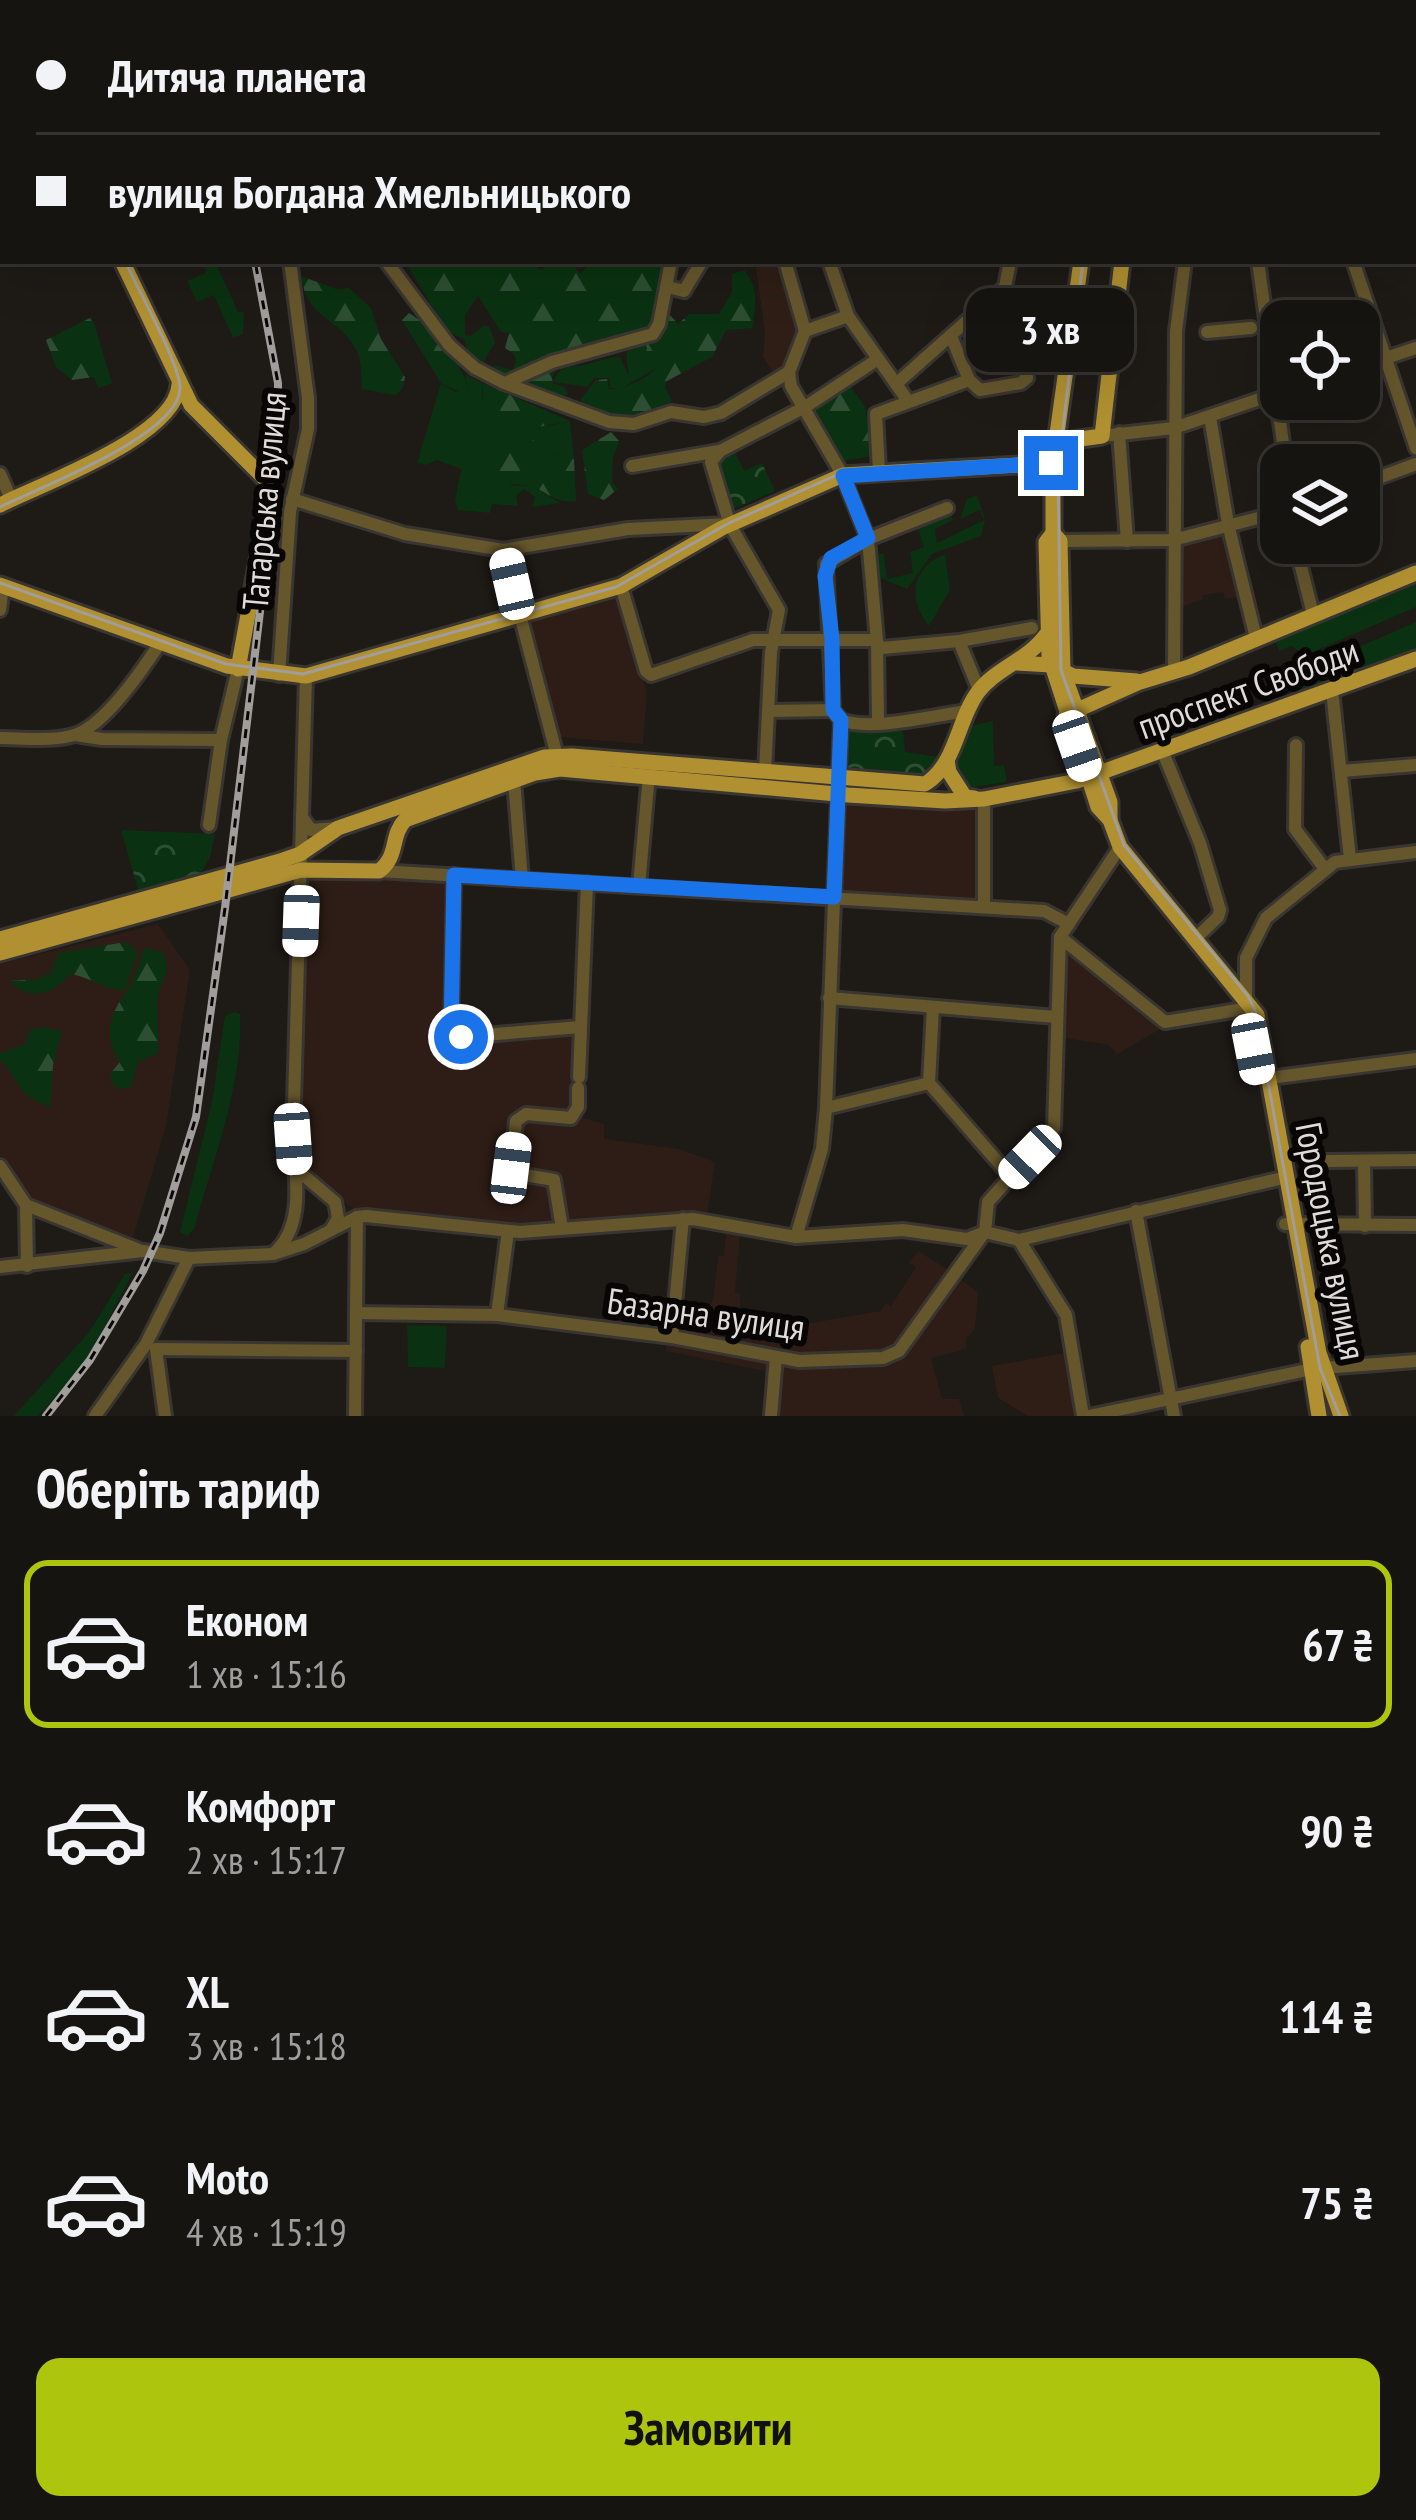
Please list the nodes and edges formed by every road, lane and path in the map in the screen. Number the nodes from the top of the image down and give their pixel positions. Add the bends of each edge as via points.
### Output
1 (123, 264) edge
2 (290, 264) edge
3 (388, 264) edge
4 (671, 264) edge
5 (701, 264) edge
6 (786, 264) edge
7 (830, 264) edge
8 (1009, 264) edge
9 (1081, 264) edge
10 (1122, 264) edge
11 (1185, 264) edge
12 (1258, 264) edge
13 (1354, 264) edge
14 (1005, 286) junction
15 (668, 287) junction
16 (1264, 300) edge
17 (848, 316) junction
18 (1251, 328) dead end
19 (1177, 331) junction
20 (805, 332) junction
21 (951, 336) junction
22 (1416, 348) edge
23 (1386, 358) junction
24 (878, 359) junction
25 (1380, 360) edge
26 (789, 372) junction
27 (969, 380) junction
28 (503, 383) junction
29 (896, 384) junction
30 (179, 385) junction
31 (1260, 400) edge
32 (908, 401) junction
33 (805, 407) junction
34 (1210, 417) junction
35 (1174, 428) junction
36 (1110, 435) junction
37 (1416, 448) edge
38 (720, 451) junction
39 (1053, 463) junction
40 (1416, 464) edge
41 (632, 466) dead end
42 (879, 471) junction
43 (0, 474) edge
44 (843, 476) junction
45 (1380, 477) edge
46 (292, 499) junction
47 (6, 502) edge
48 (947, 508) dead end
49 (1260, 517) edge
50 (730, 524) junction
51 (1228, 524) junction
52 (702, 531) junction
53 (1057, 537) junction
54 (868, 538) junction
55 (1173, 540) junction
56 (1127, 541) junction
57 (503, 550) junction
58 (1300, 564) edge
59 (1416, 573) edge
60 (1, 585) edge
61 (621, 586) junction
62 (0, 610) edge
63 (1312, 614) junction
64 (519, 615) junction
65 (1039, 632) junction
66 (1256, 638) junction
67 (773, 639) junction
68 (832, 639) junction
69 (878, 641) junction
70 (959, 641) junction
71 (160, 643) junction
72 (1416, 659) edge
73 (1017, 663) junction
74 (238, 669) junction
75 (1057, 669) junction
76 (1174, 672) junction
77 (279, 675) junction
78 (306, 676) junction
79 (1140, 682) junction
80 (980, 690) junction
81 (1332, 690) junction
82 (769, 710) junction
83 (968, 711) junction
84 (1071, 712) junction
85 (837, 715) junction
86 (878, 722) junction
87 (76, 735) junction
88 (0, 738) edge
89 (220, 740) junction
90 (1296, 745) dead end
91 (1162, 750) junction
92 (557, 756) junction
93 (947, 760) junction
94 (1416, 765) edge
95 (765, 771) junction
96 (1342, 771) junction
97 (649, 774) junction
98 (1094, 776) junction
99 (514, 780) junction
100 (838, 787) junction
101 (984, 799) junction
102 (302, 818) junction
103 (364, 820) junction
104 (209, 825) dead end
105 (338, 828) junction
106 (394, 836) junction
107 (1120, 847) junction
108 (1416, 851) edge
109 (1350, 859) junction
110 (300, 862) junction
111 (1325, 869) junction
112 (379, 871) junction
113 (454, 875) junction
114 (522, 880) junction
115 (587, 883) junction
116 (639, 886) junction
117 (834, 897) junction
118 (984, 907) junction
119 (1069, 924) junction
120 (1060, 938) junction
121 (1196, 938) junction
122 (0, 939) edge
123 (0, 953) edge
124 (829, 998) junction
125 (1248, 1003) junction
126 (933, 1006) junction
127 (1057, 1017) junction
128 (580, 1027) junction
129 (1416, 1059) edge
130 (1264, 1079) junction
131 (928, 1083) junction
132 (826, 1108) junction
133 (1416, 1160) edge
134 (1327, 1161) dead end
135 (1364, 1161) junction
136 (0, 1166) edge
137 (296, 1168) junction
138 (1011, 1177) junction
139 (1282, 1178) junction
140 (332, 1200) junction
141 (26, 1205) junction
142 (295, 1211) junction
143 (1136, 1211) junction
144 (357, 1216) junction
145 (683, 1219) junction
146 (1291, 1224) junction
147 (1416, 1225) edge
148 (1365, 1226) junction
149 (562, 1228) junction
150 (90, 1232) junction
151 (508, 1232) junction
152 (985, 1232) junction
153 (327, 1233) junction
154 (796, 1237) junction
155 (1018, 1240) junction
156 (143, 1252) junction
157 (273, 1254) junction
158 (189, 1258) junction
159 (85, 1260) junction
160 (27, 1266) junction
161 (0, 1268) edge
162 (356, 1313) junction
163 (497, 1316) junction
164 (672, 1337) junction
165 (151, 1347) junction
166 (356, 1351) junction
167 (776, 1357) junction
168 (1416, 1360) edge
169 (1317, 1368) junction
170 (1171, 1400) junction
171 (95, 1416) edge
172 (165, 1416) edge
173 (355, 1416) edge
174 (771, 1416) edge
175 (1086, 1416) edge
176 (1174, 1416) edge
177 (1319, 1416) edge
178 (1341, 1416) edge

1 - 30 main road
2 - 46 street, Татарська вулиця via 308,398
3 - 28 street via 449,346
4 - 15 street
5 - 15 street via 684,291
6 - 20 street
7 - 17 street
8 - 14 street
9 - 39 main road
10 - 36 main road
11 - 19 street
12 - 16 street
13 - 23 street
14 - 21 street
14 - 27 street via 1027,378 980,390
15 - 28 street via 653,334
17 - 20 street
17 - 24 street
18 - 19 street
19 - 35 street
20 - 26 street
21 - 27 street
21 - 29 street
22 - 23 street
23 - 25 street
23 - 37 street
24 - 29 street
24 - 33 street
26 - 28 street via 721,413 671,412 634,424
26 - 33 street
27 - 32 street
29 - 32 street
30 - 47 main road via 171,408 140,435
30 - 74 main road via 269,483
31 - 34 street
32 - 42 street via 876,414
33 - 38 street
33 - 44 street
34 - 35 street
34 - 51 street
35 - 36 street
35 - 55 street
36 - 39 main road via 1066,444
36 - 56 street
38 - 41 street
38 - 50 street via 710,466
39 - 42 main road
39 - 53 main road
40 - 45 street
42 - 44 main road
43 - 47 street
44 - 50 main road
44 - 54 street
46 - 57 street via 405,534
46 - 77 street, Татарська вулиця
48 - 54 street
49 - 51 street
50 - 52 main road
50 - 67 street via 777,603
51 - 55 street
51 - 66 street
52 - 57 street via 628,529
52 - 61 main road
53 - 56 street
53 - 65 main road via 1046,542
53 - 75 main road
54 - 68 street via 826,564
54 - 69 street
55 - 56 street
55 - 76 street
57 - 64 street
58 - 63 street
59 - 63 main road, проспект Свободи
60 - 62 street
60 - 71 main road
61 - 64 main road
61 - 67 street via 646,671 657,675 730,646
63 - 66 main road, проспект Свободи
64 - 78 main road
64 - 92 street
65 - 70 street
65 - 73 main road
65 - 75 main road
66 - 76 main road, проспект Свободи
67 - 68 street
67 - 82 street
68 - 69 street
68 - 85 street
69 - 70 street via 882,648
69 - 86 street
70 - 80 street
71 - 74 main road
71 - 87 street
72 - 81 main road, проспект Свободи
73 - 75 main road, проспект Свободи
73 - 80 main road
74 - 77 main road
74 - 89 street
75 - 79 main road, проспект Свободи
75 - 84 main road
76 - 79 main road, проспект Свободи
77 - 78 main road
78 - 102 street
79 - 84 main road, проспект Свободи
80 - 83 main road
81 - 91 main road, проспект Свободи
81 - 96 street
82 - 85 street
82 - 95 street
83 - 86 street
83 - 93 main road
84 - 98 main road
85 - 86 street via 850,724
85 - 100 street
87 - 88 street
87 - 89 street
89 - 104 street
90 - 111 street via 1295,830
91 - 98 main road, проспект Свободи
91 - 121 street via 1220,910
92 - 95 main road
92 - 103 main road
93 - 100 main road via 917,785
93 - 101 main road via 965,796
94 - 96 street
95 - 100 main road
96 - 109 street
97 - 99 main road via 560,769
97 - 100 main road
97 - 116 street
98 - 101 main road, проспект Свободи
98 - 107 main road via 1110,802
99 - 106 main road via 412,816
99 - 114 street
100 - 101 main road, проспект Свободи
100 - 117 street
101 - 118 street
102 - 105 street via 311,830
102 - 110 street
103 - 105 main road
103 - 106 main road
105 - 110 main road
106 - 112 main road via 391,860
107 - 119 street
107 - 121 main road
108 - 109 street
109 - 111 street
110 - 112 main road
110 - 122 main road
110 - 123 main road
110 - 137 street
111 - 125 street via 1266,918 1246,958
112 - 113 street
113 - 114 street
113 - 128 street via 451,1032
114 - 115 street
115 - 116 street
115 - 128 street
116 - 117 street
117 - 118 street
117 - 124 street
118 - 119 street via 1044,911
119 - 120 street
120 - 125 street via 1165,1022
120 - 127 street
121 - 125 main road
124 - 126 street
124 - 132 street
125 - 130 main road, Городоцька вулиця
126 - 127 street
126 - 131 street
127 - 138 street via 1054,1128
128 - 149 street via 578,1107 571,1118 516,1120 511,1168 554,1180
129 - 130 street
130 - 139 main road, Городоцька вулиця
131 - 132 street
131 - 138 street
132 - 154 street
133 - 135 street
134 - 135 street
135 - 148 street
136 - 141 street
137 - 140 street
137 - 142 street
138 - 152 street via 987,1204
139 - 143 street
139 - 146 main road, Городоцька вулиця
140 - 142 street via 314,1192
140 - 144 street
140 - 153 street via 338,1218
141 - 150 street
141 - 160 street
142 - 153 street via 308,1234
142 - 157 street via 292,1233
143 - 155 street
143 - 170 street
144 - 151 street
144 - 153 street
144 - 162 street
145 - 149 street
145 - 154 street
145 - 164 street
146 - 148 street
146 - 169 main road, Городоцька вулиця
147 - 148 street
149 - 151 street
150 - 156 street
150 - 159 street via 94,1248
151 - 163 street
152 - 154 street via 967,1239 903,1230
152 - 155 street
152 - 167 street, Базарна вулиця via 899,1351 883,1358
153 - 157 street
155 - 175 street via 1066,1315
156 - 158 street
156 - 159 street
157 - 158 street
158 - 165 street
159 - 160 street
160 - 161 street
162 - 163 street, Базарна вулиця
162 - 166 street
163 - 164 street, Базарна вулиця
164 - 167 street, Базарна вулиця
165 - 166 street
165 - 171 street
165 - 172 street
166 - 173 street
167 - 174 street
168 - 169 street
169 - 170 street
169 - 177 main road
169 - 178 main road, Городоцька вулиця
170 - 175 street
170 - 176 street

